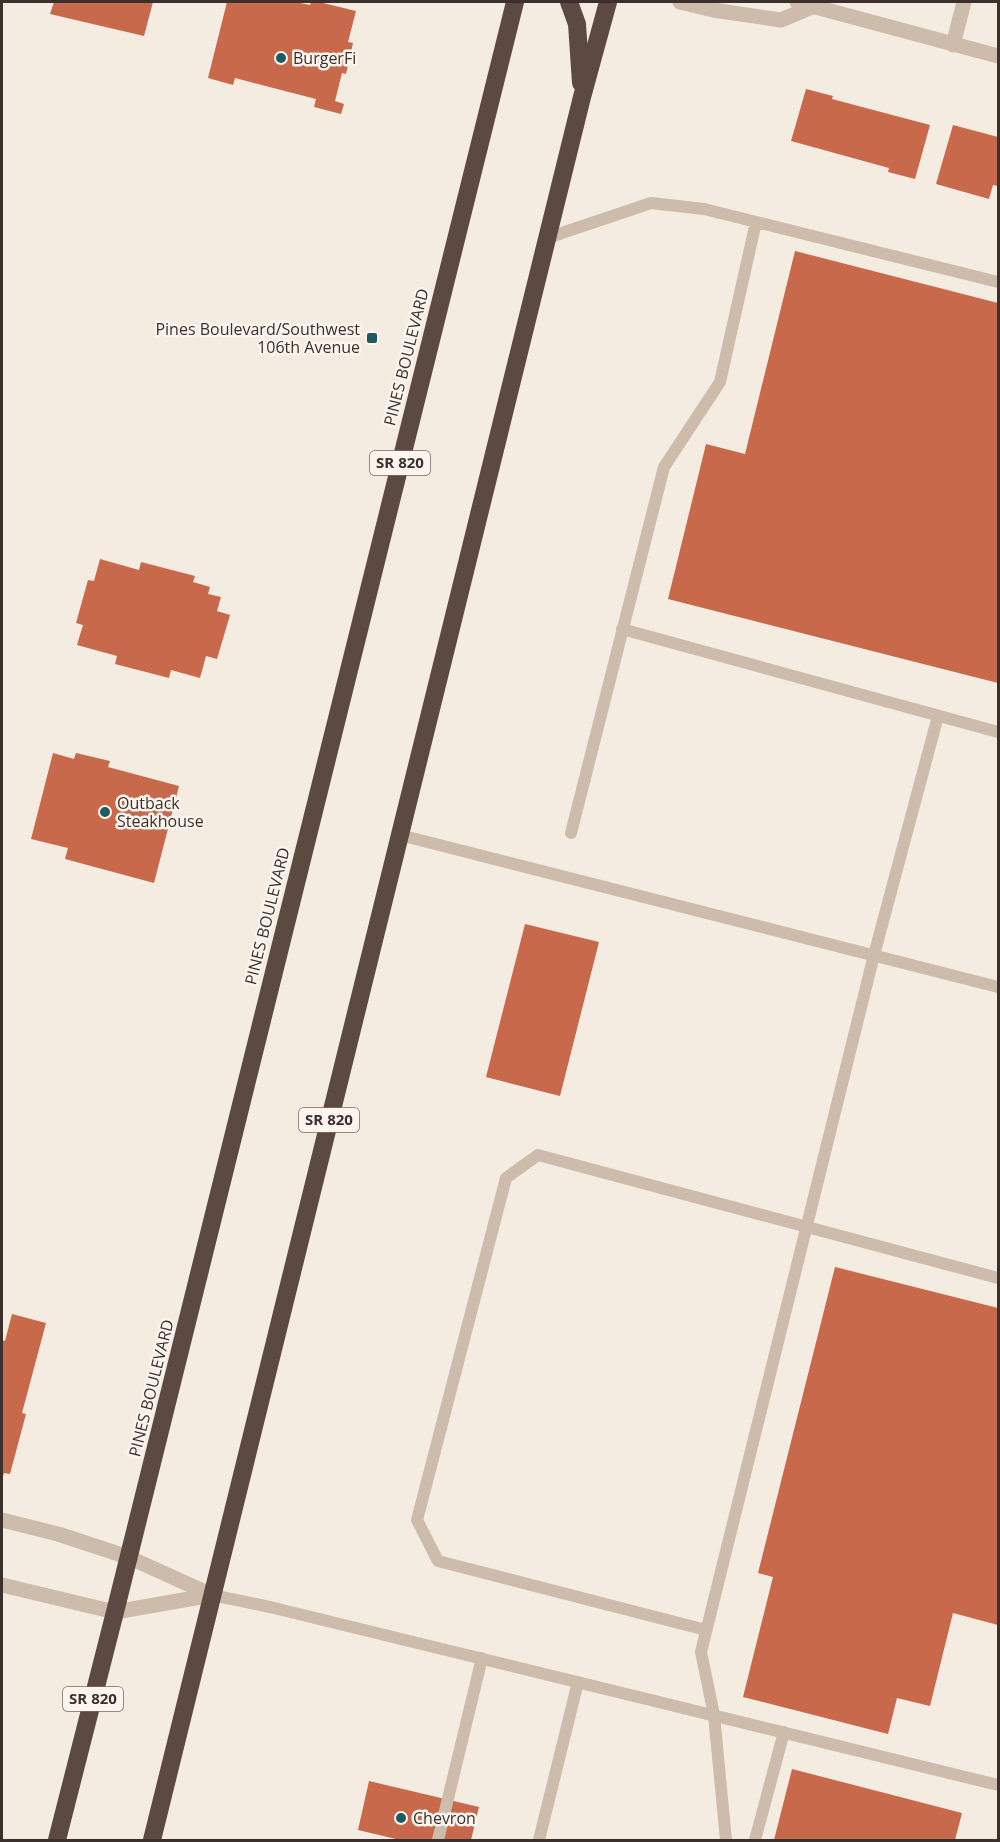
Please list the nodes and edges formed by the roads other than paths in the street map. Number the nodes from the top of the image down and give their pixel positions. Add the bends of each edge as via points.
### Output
1 (515, 2) edge
2 (569, 2) edge
3 (608, 2) edge
4 (680, 2) edge
5 (797, 2) edge
6 (964, 2) edge
7 (814, 6) junction
8 (953, 45) junction
9 (999, 56) edge
10 (582, 97) junction
11 (756, 222) junction
12 (547, 238) junction
13 (999, 282) edge
14 (622, 629) junction
15 (938, 716) junction
16 (999, 732) edge
17 (571, 833) dead end
18 (400, 835) junction
19 (874, 955) junction
20 (999, 987) edge
21 (807, 1227) junction
22 (999, 1278) edge
23 (2, 1520) edge
24 (128, 1557) junction
25 (2, 1585) edge
26 (212, 1595) junction
27 (115, 1612) junction
28 (706, 1630) junction
29 (482, 1658) junction
30 (578, 1682) junction
31 (714, 1715) junction
32 (784, 1732) junction
33 (999, 1785) edge
34 (57, 1840) edge
35 (152, 1840) edge
36 (438, 1840) edge
37 (539, 1840) edge
38 (726, 1840) edge
39 (755, 1840) edge

1 - 24 highway, PINES BOULEVARD / SR 820
2 - 10 highway via 577,24
3 - 10 highway, SR 820
4 - 7 street via 781,20
5 - 7 street
6 - 8 street
7 - 8 street
8 - 9 street
10 - 12 highway, SR 820
11 - 12 lane via 704,209 651,203
11 - 13 lane
11 - 14 lane via 720,382 664,467
12 - 18 highway, SR 820
14 - 15 lane
14 - 17 lane
15 - 16 lane
15 - 19 lane
18 - 19 lane
18 - 26 highway, SR 820
19 - 20 lane
19 - 21 lane
21 - 22 lane
21 - 28 lane
21 - 28 lane via 538,1155 506,1178 417,1520 438,1561
23 - 24 street
24 - 26 street
24 - 27 highway, PINES BOULEVARD / SR 820
25 - 27 street
26 - 27 street
26 - 29 lane
26 - 35 highway, SR 820
27 - 34 highway, PINES BOULEVARD / SR 820
28 - 31 lane via 701,1652
29 - 30 lane
29 - 36 lane
30 - 31 lane
30 - 37 lane
31 - 32 lane
31 - 38 lane
32 - 33 lane
32 - 39 lane

